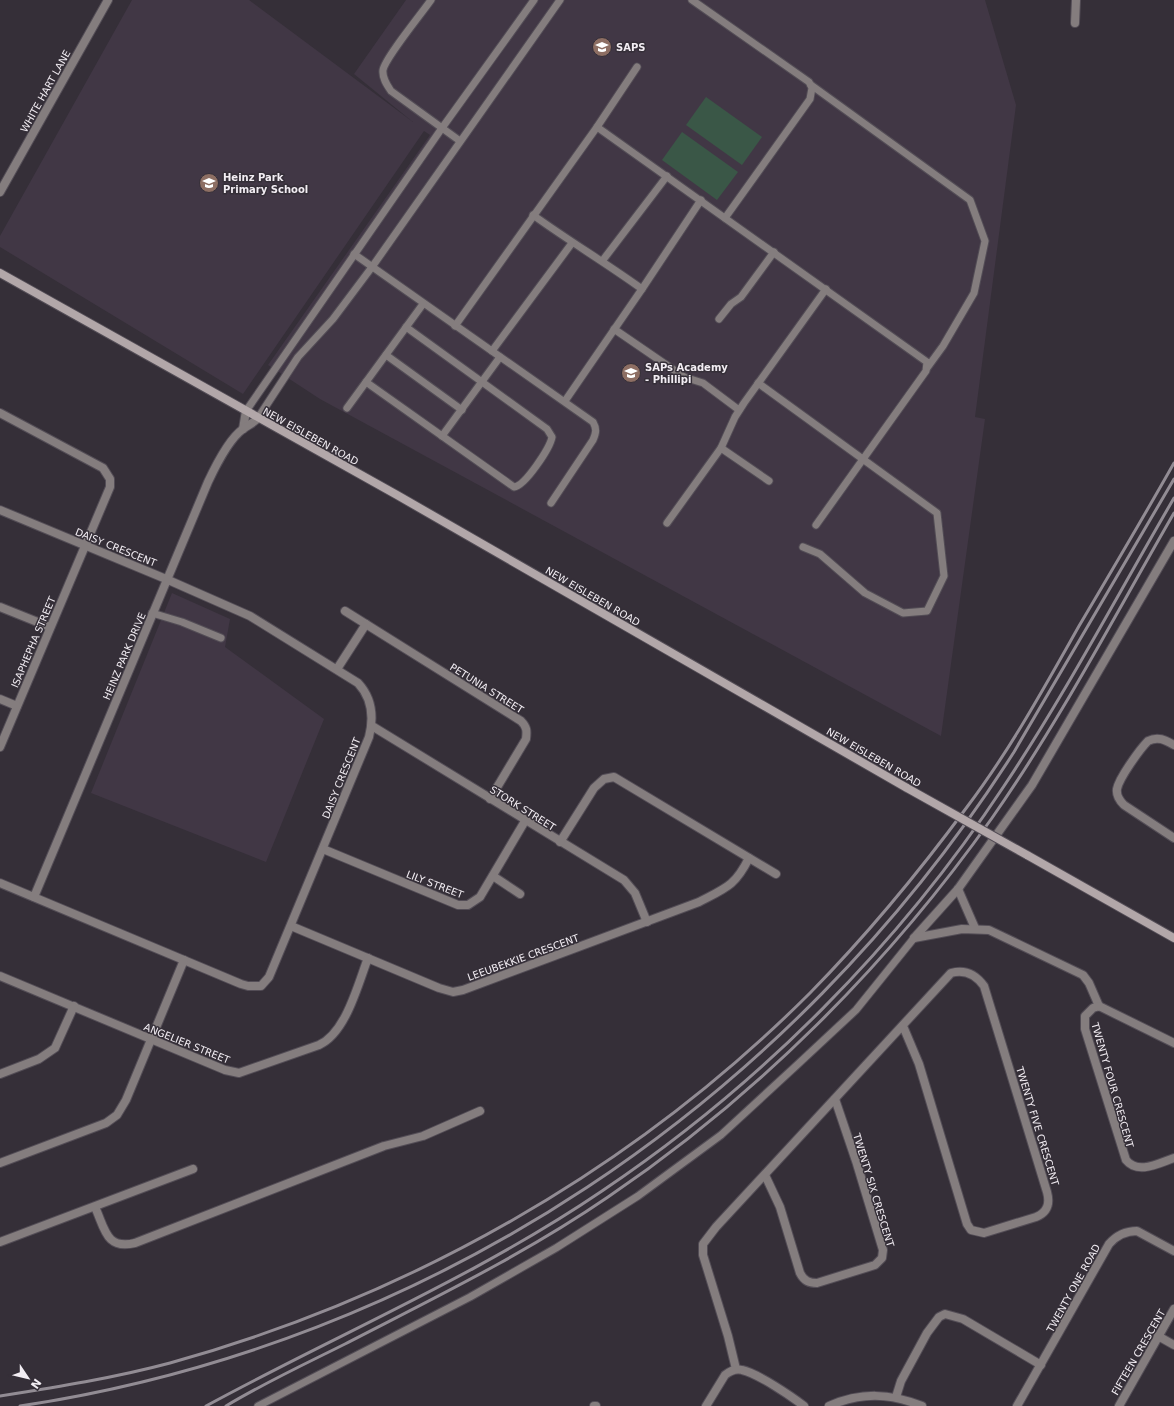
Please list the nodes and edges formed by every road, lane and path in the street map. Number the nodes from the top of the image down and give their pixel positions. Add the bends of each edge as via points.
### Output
1 (108, 0) edge
2 (431, 0) edge
3 (534, 0) edge
4 (560, 0) edge
5 (692, 0) edge
6 (1076, 0) edge
7 (1075, 23) dead end
8 (637, 67) dead end
9 (811, 85) junction
10 (597, 127) junction
11 (442, 128) junction
12 (460, 141) junction
13 (667, 176) junction
14 (0, 192) edge
15 (701, 200) junction
16 (534, 215) junction
17 (725, 218) junction
18 (572, 243) junction
19 (774, 252) junction
20 (354, 254) junction
21 (603, 260) junction
22 (372, 267) junction
23 (0, 273) edge
24 (642, 289) junction
25 (826, 289) junction
26 (423, 304) junction
27 (719, 319) dead end
28 (455, 326) junction
29 (406, 327) junction
30 (614, 329) junction
31 (301, 332) junction
32 (312, 341) junction
33 (492, 351) junction
34 (386, 355) junction
35 (500, 357) junction
36 (927, 368) junction
37 (366, 382) junction
38 (482, 382) junction
39 (758, 383) junction
40 (564, 401) junction
41 (347, 408) dead end
42 (462, 410) junction
43 (739, 410) junction
44 (246, 411) junction
45 (0, 413) edge
46 (258, 418) junction
47 (243, 429) junction
48 (442, 436) junction
49 (721, 448) junction
50 (863, 460) junction
51 (769, 482) dead end
52 (551, 503) dead end
53 (0, 510) edge
54 (668, 523) dead end
55 (816, 525) dead end
56 (1174, 541) edge
57 (85, 545) junction
58 (803, 547) dead end
59 (166, 579) junction
60 (0, 607) edge
61 (345, 611) dead end
62 (152, 613) junction
63 (366, 624) junction
64 (50, 627) junction
65 (222, 638) dead end
66 (337, 669) junction
67 (0, 699) edge
68 (17, 706) junction
69 (372, 726) junction
70 (1174, 745) edge
71 (0, 747) edge
72 (490, 800) junction
73 (525, 821) junction
74 (1174, 838) edge
75 (560, 842) junction
76 (323, 849) junction
77 (749, 858) junction
78 (776, 874) dead end
79 (493, 876) junction
80 (0, 883) edge
81 (958, 889) junction
82 (520, 894) dead end
83 (34, 897) junction
84 (647, 922) junction
85 (291, 926) junction
86 (975, 928) junction
87 (914, 938) junction
88 (1174, 938) edge
89 (368, 958) junction
90 (184, 960) junction
91 (0, 976) edge
92 (74, 1006) junction
93 (1099, 1006) junction
94 (903, 1026) junction
95 (151, 1039) junction
96 (1173, 1041) edge
97 (0, 1074) edge
98 (835, 1099) junction
99 (480, 1111) dead end
100 (1174, 1158) edge
101 (0, 1163) edge
102 (193, 1169) dead end
103 (765, 1175) junction
104 (95, 1207) junction
105 (0, 1242) edge
106 (1174, 1251) edge
107 (1174, 1309) edge
108 (1158, 1336) junction
109 (1174, 1345) edge
110 (1042, 1365) junction
111 (736, 1369) junction
112 (896, 1397) junction
113 (258, 1406) edge
114 (706, 1406) edge
115 (804, 1406) edge
116 (829, 1406) edge
117 (922, 1406) edge
118 (1017, 1406) edge
119 (1119, 1406) edge

1 - 14 street, WHITE HART LANE
2 - 11 lane via 383,70 386,84 391,91
3 - 11 lane
4 - 12 lane
5 - 9 lane
6 - 7 street
8 - 10 lane
9 - 17 lane via 810,99
9 - 36 lane via 970,200 985,241 974,293
10 - 13 lane
10 - 16 lane
11 - 12 lane
11 - 20 lane
12 - 22 lane
13 - 15 lane
13 - 21 lane
15 - 17 lane
15 - 24 lane
16 - 18 lane
16 - 28 lane
17 - 19 lane
18 - 21 lane
18 - 33 lane
19 - 25 lane
19 - 27 lane via 741,297 731,304
20 - 22 lane
20 - 31 lane
21 - 24 lane
22 - 26 lane
22 - 32 lane via 333,319
23 - 44 main road, NEW EISLEBEN ROAD
24 - 30 lane
25 - 36 lane via 925,360
25 - 39 lane
26 - 28 lane
26 - 29 lane
28 - 33 lane
29 - 34 lane
29 - 38 lane
30 - 40 lane
30 - 43 lane via 684,377 703,383
31 - 32 lane
31 - 44 lane
32 - 46 lane via 298,357
33 - 35 lane
34 - 37 lane
34 - 42 lane
35 - 38 lane
35 - 40 lane
36 - 50 lane
37 - 41 lane
37 - 48 lane
38 - 42 lane
38 - 48 lane via 552,434 551,443 525,480 517,487 509,484
39 - 43 lane
39 - 50 lane
40 - 52 lane via 593,422 596,433
42 - 48 lane
43 - 49 lane
44 - 46 main road, NEW EISLEBEN ROAD
44 - 47 street, HEINZ PARK DRIVE
45 - 57 street, ISAPHEPHA STREET via 107,472 110,479 108,495
46 - 47 street, HEINZ PARK DRIVE
46 - 88 main road, NEW EISLEBEN ROAD, bridge
47 - 59 street, HEINZ PARK DRIVE via 223,455 208,482
49 - 51 lane
49 - 54 lane
50 - 55 lane
50 - 58 lane via 937,513 944,576 927,612 903,613 865,594 820,554
53 - 57 street, DAISY CRESCENT
56 - 81 street via 1032,785
57 - 59 street, DAISY CRESCENT
57 - 64 street, ISAPHEPHA STREET
59 - 62 street, HEINZ PARK DRIVE
59 - 66 street, DAISY CRESCENT via 250,616
60 - 64 street
61 - 63 street, PETUNIA STREET
62 - 65 lane
62 - 83 street, HEINZ PARK DRIVE
63 - 66 street
63 - 72 street, PETUNIA STREET via 521,721 525,726 526,740
64 - 68 street, ISAPHEPHA STREET
66 - 69 street, DAISY CRESCENT via 358,683 367,694
67 - 68 street
68 - 71 street, ISAPHEPHA STREET
69 - 72 street, STORK STREET
69 - 76 street, DAISY CRESCENT
70 - 74 street via 1154,738 1148,741 1117,789 1124,805
72 - 73 street, STORK STREET
73 - 75 street, STORK STREET
73 - 79 street, LILY STREET
75 - 77 street via 594,788 609,777 618,779
75 - 84 street, STORK STREET via 629,885
76 - 79 street, LILY STREET via 462,906 480,897
76 - 85 street, DAISY CRESCENT
77 - 78 street
77 - 84 street, LEEUBEKKIE CRESCENT via 731,885 699,902
79 - 82 street
80 - 83 street, DAISY CRESCENT
81 - 86 street
81 - 87 street
83 - 90 street, DAISY CRESCENT
84 - 89 street, LEEUBEKKIE CRESCENT via 453,992
85 - 89 street, LEEUBEKKIE CRESCENT
85 - 90 street, DAISY CRESCENT via 269,977 261,986 241,984
86 - 87 street
86 - 93 street via 999,934 1083,975 1090,982
87 - 113 lane via 846,1020 721,1135 663,1177 568,1241 470,1297
89 - 95 street, ANGELIER STREET via 342,1023 331,1038 319,1045 239,1073 225,1070
90 - 95 street
91 - 92 street, ANGELIER STREET
92 - 95 street, ANGELIER STREET
92 - 97 street via 55,1048 39,1059
93 - 96 street, TWENTY FOUR CRESCENT
93 - 100 street, TWENTY FOUR CRESCENT via 1088,1011 1084,1023 1123,1154 1130,1165 1141,1168
94 - 94 street, TWENTY FIVE CRESCENT via 919,1064 967,1224 971,1230 984,1233 1041,1215 1048,1205 1047,1192 990,1003 980,980 965,972 951,973
94 - 98 street, TWENTY FIVE CRESCENT
95 - 101 street via 126,1100 111,1120
98 - 103 street, TWENTY FIVE CRESCENT
98 - 103 street, TWENTY SIX CRESCENT via 883,1250 879,1262 817,1283 805,1280 800,1274 776,1196
99 - 104 street via 423,1136 378,1148 135,1243 122,1246 111,1241
102 - 104 street
103 - 111 street, TWENTY FIVE CRESCENT via 707,1238 702,1249
104 - 105 street
106 - 110 street, TWENTY ONE ROAD via 1137,1231 1114,1238
107 - 108 street, FIFTEEN CRESCENT
108 - 109 street
108 - 119 street, FIFTEEN CRESCENT
110 - 112 street via 963,1320 945,1314 939,1317 927,1333 901,1381
110 - 118 street, TWENTY ONE ROAD
111 - 114 street via 725,1375
111 - 115 street via 754,1374
112 - 116 street via 880,1395 844,1400
112 - 117 street

